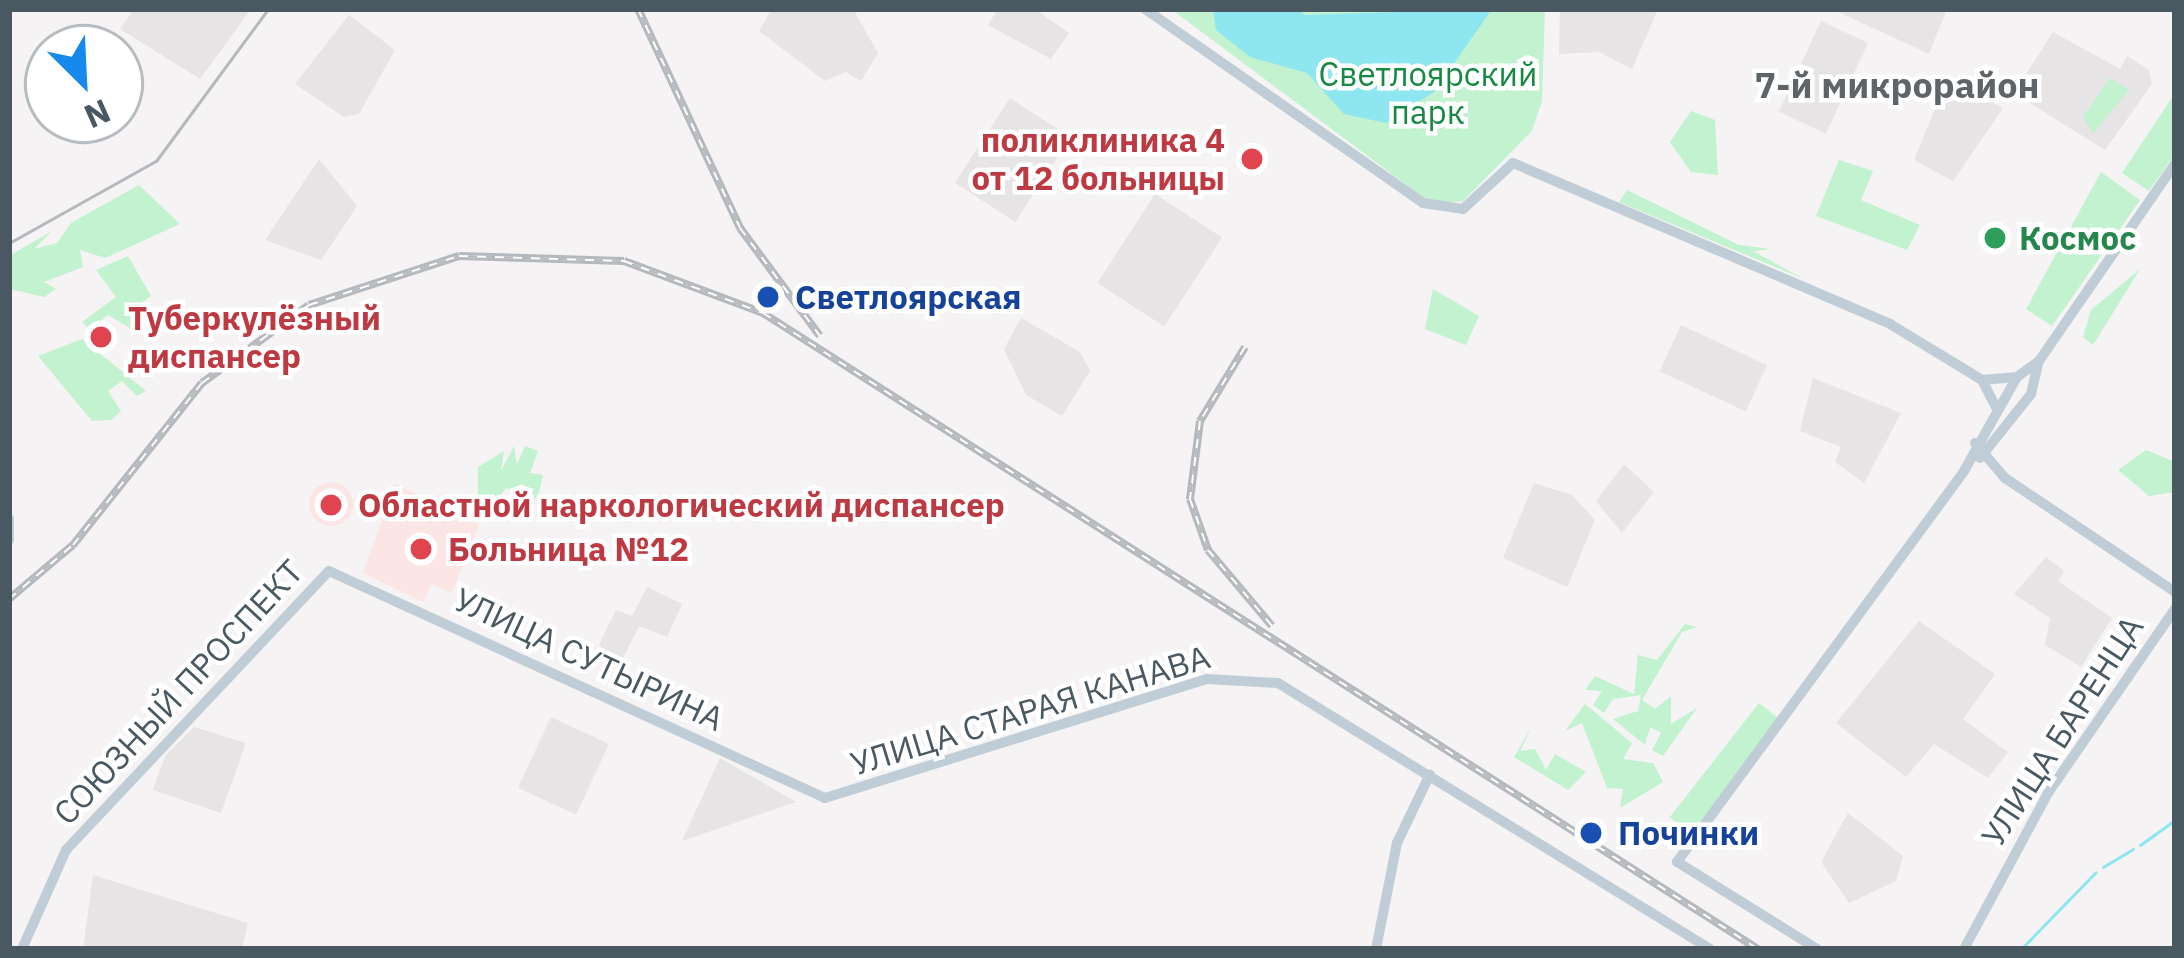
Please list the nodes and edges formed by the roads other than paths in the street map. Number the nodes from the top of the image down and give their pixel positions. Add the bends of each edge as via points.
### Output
1 (1145, 9) edge
2 (2175, 164) edge
3 (2039, 361) junction
4 (2019, 377) junction
5 (1982, 380) junction
6 (2032, 386) junction
7 (1995, 406) junction
8 (1975, 442) junction
9 (1995, 446) junction
10 (1983, 456) junction
11 (1994, 469) junction
12 (1964, 471) junction
13 (9, 519) edge
14 (9, 540) edge
15 (329, 571) joint
16 (2175, 592) edge
17 (2175, 609) edge
18 (1430, 774) junction
19 (825, 798) joint
20 (22, 949) edge
21 (1376, 949) edge
22 (1711, 949) edge
23 (1817, 949) edge
24 (1964, 949) edge

1 - 5 street via 1423,203 1456,212 1513,163 1873,316
2 - 3 street
3 - 4 street
3 - 6 street
4 - 5 street
4 - 6 street
4 - 7 street
5 - 7 street
6 - 9 street
7 - 8 street
8 - 10 street
8 - 12 street
9 - 10 street
9 - 11 street
10 - 11 street
10 - 12 street
11 - 16 street
12 - 23 street via 1676,862
13 - 14 street
15 - 19 street, УЛИЦА СУТЫРИНА
15 - 20 street, СОЮЗНЫЙ ПРОСПЕКТ via 65,850
17 - 24 street, УЛИЦА БАРЕНЦА via 2048,793
18 - 19 street, УЛИЦА СТАРАЯ КАНАВА via 1278,683 1221,676
18 - 21 street via 1397,843
18 - 22 street, УЛИЦА СТАРАЯ КАНАВА

